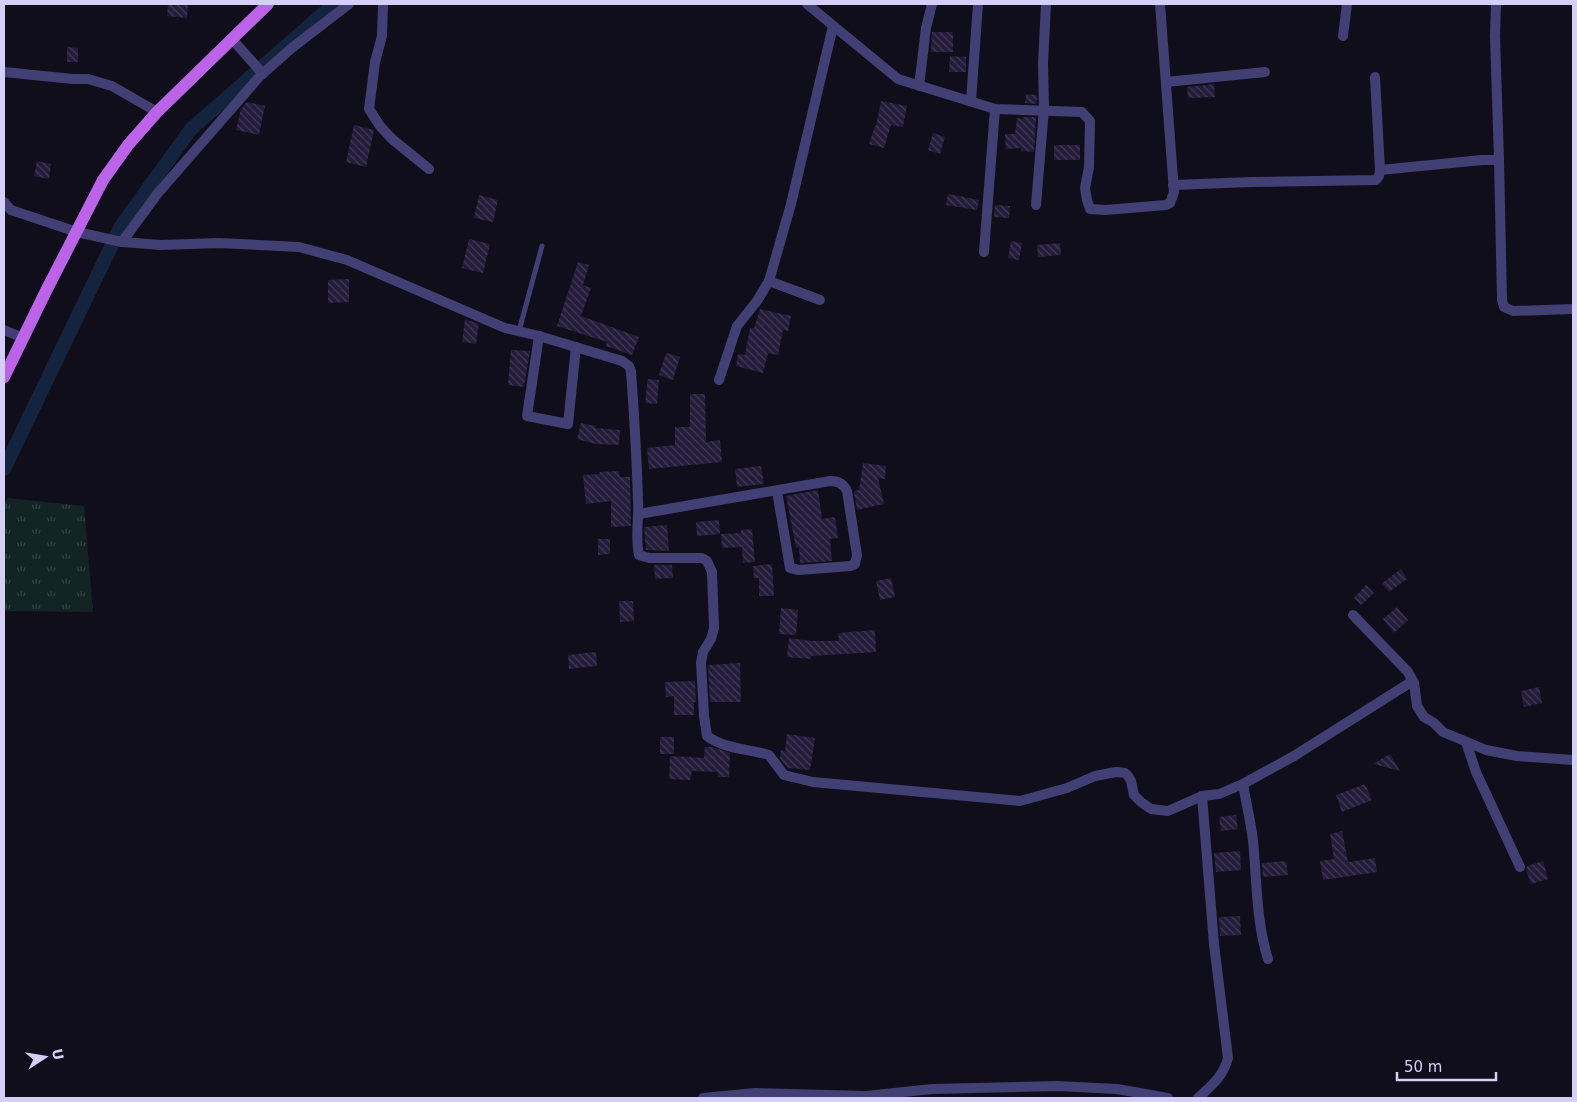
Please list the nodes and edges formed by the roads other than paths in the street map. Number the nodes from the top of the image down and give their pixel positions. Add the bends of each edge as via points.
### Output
1 (268, 4) edge
2 (349, 4) edge
3 (383, 4) edge
4 (807, 4) edge
5 (932, 4) edge
6 (978, 4) edge
7 (1046, 4) edge
8 (1160, 4) edge
9 (1347, 4) edge
10 (1496, 4) edge
11 (833, 26) junction
12 (1343, 36) dead end
13 (232, 39) junction
14 (4, 72) edge
15 (1264, 72) dead end
16 (262, 73) junction
17 (1375, 77) dead end
18 (1166, 82) junction
19 (919, 86) junction
20 (971, 101) junction
21 (995, 109) junction
22 (1044, 110) junction
23 (157, 112) junction
24 (1499, 160) junction
25 (429, 169) dead end
26 (1380, 170) junction
27 (1173, 185) junction
28 (4, 202) edge
29 (1036, 205) dead end
30 (80, 232) junction
31 (119, 242) junction
32 (542, 246) dead end
33 (984, 252) dead end
34 (769, 281) junction
35 (820, 300) dead end
36 (1573, 310) edge
37 (4, 330) edge
38 (519, 331) junction
39 (539, 336) junction
40 (23, 338) junction
41 (576, 347) junction
42 (4, 378) edge
43 (719, 380) dead end
44 (777, 491) junction
45 (639, 514) junction
46 (1353, 615) dead end
47 (1414, 683) junction
48 (1466, 742) junction
49 (1573, 760) edge
50 (1243, 784) junction
51 (1202, 796) junction
52 (1520, 867) dead end
53 (1268, 959) dead end
54 (703, 1098) edge
55 (1168, 1098) edge
56 (1198, 1098) edge

1 - 13 main road
2 - 16 street
3 - 25 street via 382,36 369,110 392,140
4 - 11 street
5 - 19 street
6 - 20 street
7 - 22 street
8 - 18 street
9 - 12 street
10 - 24 street
11 - 19 street via 898,79
11 - 34 street via 791,204
13 - 16 street
13 - 23 main road
14 - 23 street via 88,79 112,86
15 - 18 street
16 - 31 street
17 - 26 street
18 - 27 street
19 - 20 street
20 - 21 street
21 - 22 street
21 - 33 street
22 - 27 street via 1082,112 1090,122 1085,188 1090,208 1104,210 1166,205 1172,199
22 - 29 street
23 - 30 main road via 103,180
24 - 26 street
24 - 36 street via 1504,307 1512,311
26 - 27 street via 1376,180 1365,182
28 - 30 street via 11,210
30 - 31 street
30 - 40 main road
31 - 38 street via 299,247 347,260
32 - 38 lane
34 - 35 street
34 - 43 street via 737,326
37 - 40 street
38 - 39 street
39 - 41 street
39 - 41 street via 527,416 568,424
40 - 42 main road
41 - 45 street via 622,361 631,371
44 - 44 street via 790,568 799,570 856,564 847,492 843,485 830,481
44 - 45 street
45 - 51 street via 637,545 641,557 702,558 710,566 714,628 701,663 707,736 714,741 769,755 784,775 813,782 1020,801 1116,772 1128,776 1134,795 1152,809 1168,811
46 - 47 street via 1408,672
47 - 48 street via 1417,706 1424,717 1443,732
47 - 50 street
48 - 49 street via 1517,756
48 - 52 street via 1476,772
50 - 51 street via 1219,794
50 - 53 street via 1253,840 1259,917
51 - 56 street via 1214,944 1228,1058 1224,1070
54 - 55 street via 755,1094 866,1096 932,1090 1057,1086 1118,1089

